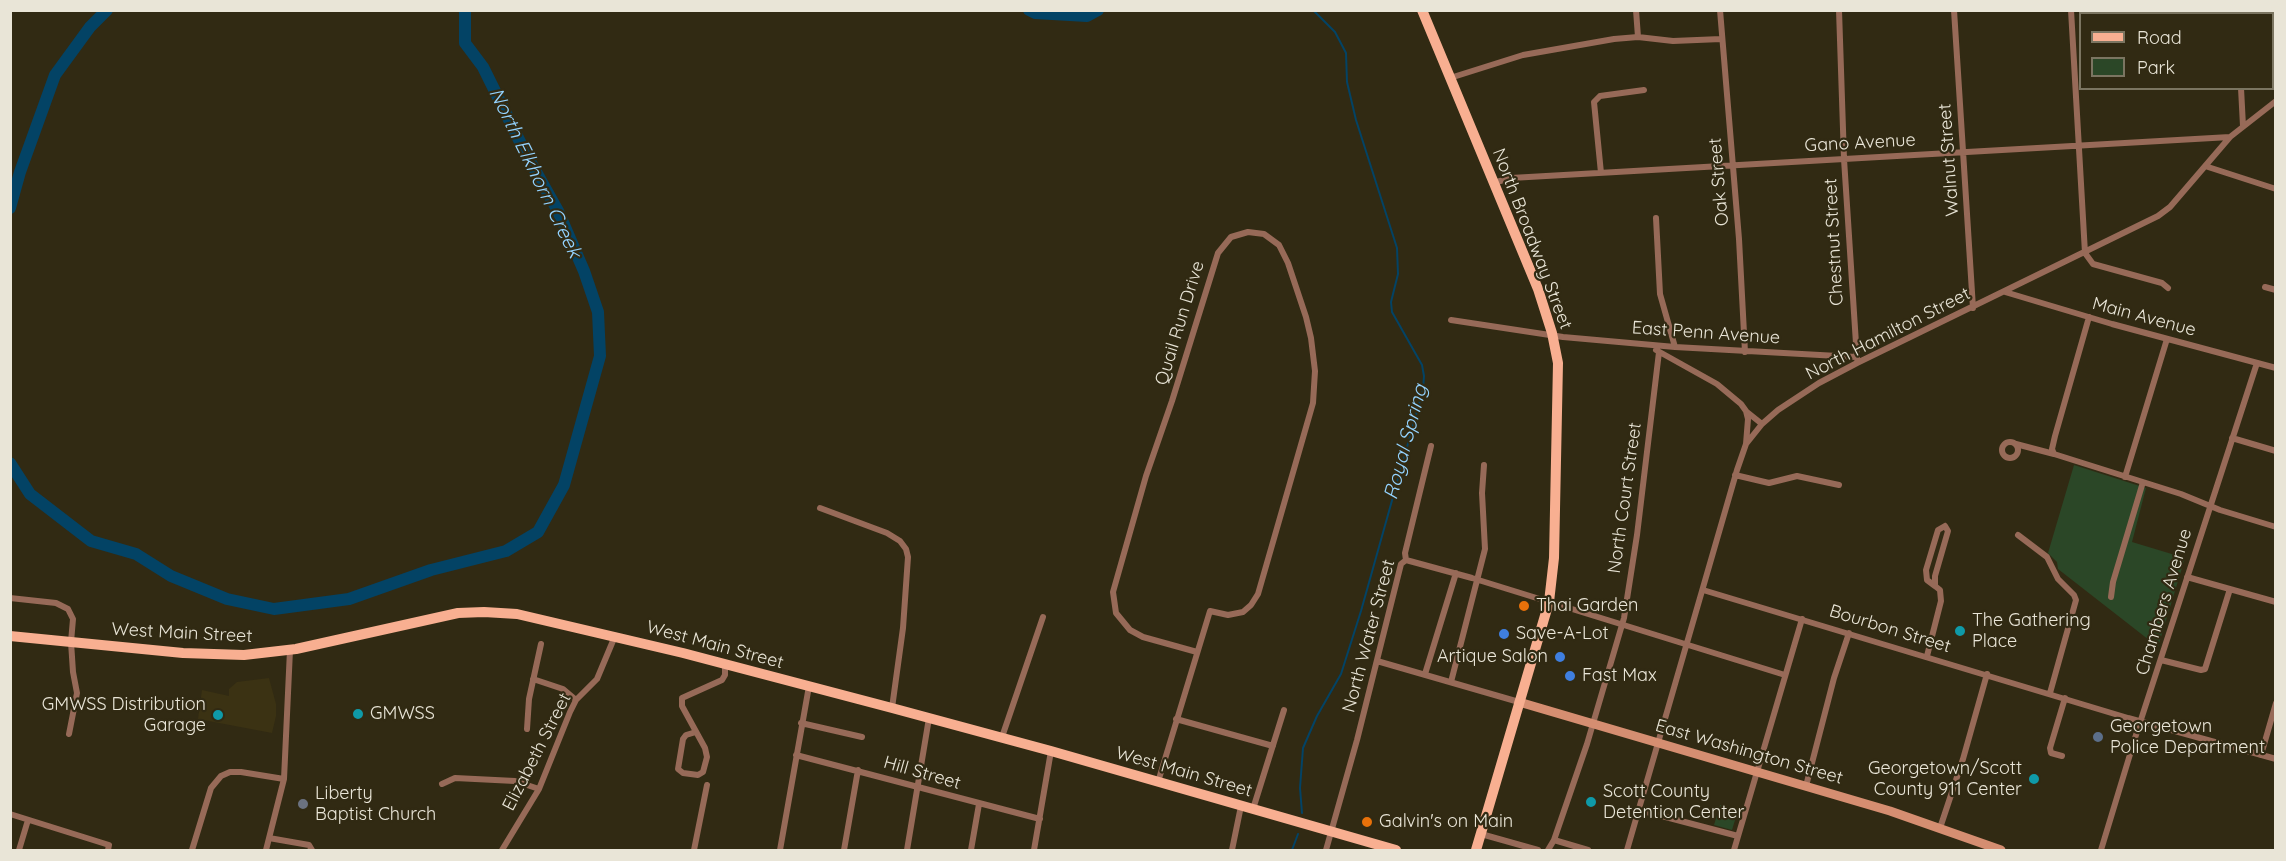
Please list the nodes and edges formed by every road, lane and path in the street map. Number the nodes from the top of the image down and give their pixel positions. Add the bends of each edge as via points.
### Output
1 (1422, 10) edge
2 (1636, 10) edge
3 (1720, 10) edge
4 (1839, 10) edge
5 (1954, 10) edge
6 (2071, 10) edge
7 (1638, 37) junction
8 (1721, 39) junction
9 (1450, 78) junction
10 (1644, 90) dead end
11 (2241, 90) edge
12 (2276, 101) edge
13 (2243, 126) junction
14 (2230, 137) junction
15 (2079, 146) junction
16 (1963, 152) junction
17 (1844, 159) junction
18 (1732, 166) junction
19 (2205, 166) junction
20 (1601, 173) junction
21 (1493, 183) junction
22 (2276, 189) edge
23 (1656, 218) dead end
24 (2085, 252) junction
25 (2265, 287) dead end
26 (2168, 288) dead end
27 (2276, 290) edge
28 (2005, 292) junction
29 (1973, 308) junction
30 (2089, 317) junction
31 (1451, 320) dead end
32 (1553, 335) junction
33 (2167, 339) junction
34 (1648, 345) junction
35 (1675, 347) junction
36 (1659, 352) junction
37 (1745, 352) junction
38 (1857, 360) junction
39 (2257, 363) junction
40 (2276, 368) edge
41 (1746, 411) junction
42 (1762, 423) junction
43 (2232, 438) junction
44 (1746, 444) junction
45 (2016, 444) dead end
46 (1431, 446) dead end
47 (2276, 451) edge
48 (2054, 454) junction
49 (1484, 465) dead end
50 (1735, 475) junction
51 (2125, 477) junction
52 (2143, 482) junction
53 (1839, 485) dead end
54 (2210, 505) junction
55 (820, 508) dead end
56 (2276, 527) edge
57 (2018, 535) dead end
58 (1406, 560) junction
59 (1456, 573) junction
60 (2187, 577) junction
61 (1479, 580) junction
62 (1935, 586) junction
63 (2230, 589) junction
64 (1703, 590) junction
65 (2111, 597) dead end
66 (10, 598) edge
67 (1549, 602) junction
68 (2276, 602) edge
69 (1043, 616) dead end
70 (1802, 619) junction
71 (1622, 624) junction
72 (1849, 633) junction
73 (10, 636) edge
74 (615, 636) junction
75 (71, 642) junction
76 (541, 644) dead end
77 (1687, 645) junction
78 (290, 650) junction
79 (1197, 652) junction
80 (1927, 656) junction
81 (2161, 660) junction
82 (1377, 661) junction
83 (725, 666) junction
84 (1987, 674) junction
85 (1425, 675) junction
86 (1785, 675) junction
87 (533, 679) junction
88 (1451, 682) junction
89 (809, 686) junction
90 (2050, 693) junction
91 (2065, 698) junction
92 (576, 700) junction
93 (1519, 702) junction
94 (2276, 703) edge
95 (892, 708) junction
96 (1284, 710) dead end
97 (929, 718) junction
98 (1176, 719) junction
99 (2142, 721) junction
100 (801, 723) junction
101 (1593, 724) junction
102 (527, 729) dead end
103 (696, 732) junction
104 (69, 734) dead end
105 (862, 737) dead end
106 (1002, 737) junction
107 (1659, 743) junction
108 (1273, 746) junction
109 (1052, 751) junction
110 (796, 755) junction
111 (2261, 755) junction
112 (2062, 756) dead end
113 (2276, 759) edge
114 (858, 770) junction
115 (1757, 772) junction
116 (285, 779) junction
117 (1158, 782) junction
118 (442, 784) dead end
119 (707, 786) dead end
120 (1806, 786) junction
121 (917, 787) junction
122 (539, 789) junction
123 (979, 804) junction
124 (1241, 806) junction
125 (1253, 810) junction
126 (1639, 810) junction
127 (10, 814) edge
128 (1040, 819) junction
129 (28, 820) junction
130 (1940, 828) junction
131 (1331, 832) junction
132 (1481, 834) junction
133 (1738, 836) junction
134 (269, 838) junction
135 (1554, 840) junction
136 (108, 848) edge
137 (20, 850) edge
138 (192, 850) edge
139 (266, 850) edge
140 (312, 850) edge
141 (502, 850) edge
142 (694, 850) edge
143 (780, 850) edge
144 (844, 850) edge
145 (907, 850) edge
146 (971, 850) edge
147 (1034, 850) edge
148 (1232, 850) edge
149 (1326, 850) edge
150 (1396, 850) edge
151 (1476, 850) edge
152 (1538, 850) edge
153 (1548, 850) edge
154 (1588, 850) edge
155 (1627, 850) edge
156 (1734, 850) edge
157 (2001, 850) edge
158 (2101, 850) edge

1 - 9 main road, North Broadway Street
2 - 7 street
3 - 8 street, Oak Street
4 - 17 street, Chestnut Street
5 - 16 street, Walnut Street
6 - 15 street
7 - 8 street via 1674,41
7 - 9 street via 1523,55
8 - 18 street, Oak Street
9 - 21 main road, North Broadway Street
10 - 20 street via 1600,96 1594,102
11 - 13 street
12 - 13 street, North Hamilton Street
13 - 14 street, North Hamilton Street
14 - 15 street, Gano Avenue
14 - 19 street, North Hamilton Street
15 - 16 street, Gano Avenue
15 - 24 street
16 - 17 street, Gano Avenue
16 - 29 street, Walnut Street
17 - 18 street, Gano Avenue
17 - 38 street, Chestnut Street
18 - 20 street, Gano Avenue
18 - 37 street, Oak Street
19 - 22 street
19 - 24 street, North Hamilton Street via 2158,216
20 - 21 street, Gano Avenue via 1511,178
21 - 32 main road, North Broadway Street
23 - 35 street via 1660,294
24 - 26 street via 2093,264
24 - 28 street, North Hamilton Street
25 - 27 street
28 - 29 street, North Hamilton Street
28 - 30 street, Main Avenue
29 - 38 street, North Hamilton Street
30 - 33 street, Main Avenue
30 - 48 street via 2055,436
31 - 32 street, East Penn Avenue
32 - 34 street, East Penn Avenue
32 - 67 main road, North Broadway Street via 1559,386
33 - 39 street, Main Avenue
33 - 51 street
34 - 35 street, East Penn Avenue
34 - 36 street
35 - 37 street, East Penn Avenue
36 - 41 street via 1717,384
36 - 71 street, North Court Street
37 - 38 street, East Penn Avenue
38 - 42 street, North Hamilton Street
39 - 40 street, Main Avenue
39 - 43 street, Chambers Avenue
41 - 42 street
41 - 44 street
42 - 44 street, North Hamilton Street
43 - 47 street
43 - 54 street, Chambers Avenue
44 - 50 street, North Hamilton Street
45 - 48 street
46 - 58 street, North Water Street
48 - 51 street
49 - 61 street via 1485,549
50 - 53 street via 1769,483 1797,476
50 - 64 street, North Hamilton Street
51 - 52 street
52 - 54 street
52 - 65 street
54 - 56 street
54 - 60 street, Chambers Avenue
55 - 95 street via 887,533 906,549 903,628
57 - 90 street via 2048,557 2058,579 2076,600
58 - 59 street
58 - 82 street, North Water Street via 1401,564
59 - 61 street
59 - 85 street
60 - 63 street
60 - 81 street, Chambers Avenue
61 - 67 street
61 - 88 street
62 - 62 street via 1948,531 1945,526 1938,530 1926,570 1927,580
62 - 80 street via 1940,590 1941,601
63 - 68 street
63 - 81 street via 2205,669
64 - 70 street, Bourbon Street
64 - 77 street, North Hamilton Street
66 - 75 street via 56,603 68,609 73,619
67 - 71 street
67 - 93 main road, North Broadway Street
69 - 106 street
70 - 72 street, Bourbon Street
70 - 86 street
71 - 77 street
71 - 101 street, North Court Street
72 - 80 street, Bourbon Street
72 - 120 street
73 - 75 main road, West Main Street
74 - 78 main road, West Main Street via 517,614 473,612
74 - 83 main road, West Main Street
74 - 92 street, Elizabeth Street via 597,679
75 - 78 main road, West Main Street via 204,655
75 - 104 street via 77,693
76 - 87 street
77 - 86 street
77 - 107 street, North Hamilton Street
78 - 116 street
79 - 79 street, Quail Run Drive via 1130,630 1116,613 1113,592 1218,253 1232,237 1248,232 1264,234 1279,245 1306,317 1316,371 1313,403 1258,594 1243,612 1228,615 1210,611
79 - 98 street
80 - 84 street, Bourbon Street
81 - 99 street, Chambers Avenue
82 - 85 street
82 - 131 street, North Water Street
83 - 89 main road, West Main Street
83 - 103 street via 722,680 682,698 682,706
84 - 90 street, Bourbon Street
84 - 130 street
85 - 88 street
86 - 115 street
87 - 92 street via 563,689
87 - 102 street
88 - 93 street
89 - 95 main road, West Main Street
89 - 100 street
90 - 91 street, Bourbon Street
91 - 99 street, Bourbon Street
91 - 112 street via 2050,748 2051,753
92 - 122 street, Elizabeth Street
93 - 101 street, East Washington Street
93 - 132 main road, North Broadway Street
94 - 111 street
95 - 97 main road, West Main Street
96 - 108 street
97 - 106 main road, West Main Street
97 - 121 street
98 - 108 street
98 - 117 street
99 - 111 street, Bourbon Street
99 - 158 street, Chambers Avenue
100 - 105 street
100 - 110 street
101 - 107 street, East Washington Street
101 - 135 street, North Court Street
103 - 103 street via 705,748 706,765 698,775 678,769 683,739
106 - 109 main road, West Main Street
107 - 115 street, East Washington Street
107 - 126 street, North Hamilton Street
108 - 125 street
109 - 117 main road, West Main Street
109 - 128 street
110 - 114 street, Hill Street
110 - 143 street
111 - 113 street, Bourbon Street
114 - 121 street, Hill Street
114 - 144 street
115 - 120 street, East Washington Street
115 - 133 street
116 - 134 street
116 - 138 street via 241,772 220,776 211,788
117 - 124 main road, West Main Street
118 - 122 street via 455,778 515,781
119 - 142 street
120 - 130 street, East Washington Street
121 - 123 street, Hill Street
121 - 145 street
122 - 141 street, Elizabeth Street
123 - 128 street, Hill Street
123 - 146 street
124 - 125 main road, West Main Street
124 - 148 street
125 - 131 main road, West Main Street
126 - 133 street
126 - 155 street, North Hamilton Street
127 - 129 street
128 - 147 street
129 - 136 street
129 - 137 street
130 - 157 street, East Washington Street
131 - 149 street, North Water Street
131 - 150 main road, West Main Street
132 - 151 main road, North Broadway Street
132 - 152 street
133 - 156 street
134 - 139 street
134 - 140 street via 309,845
135 - 153 street, North Court Street
135 - 154 street

